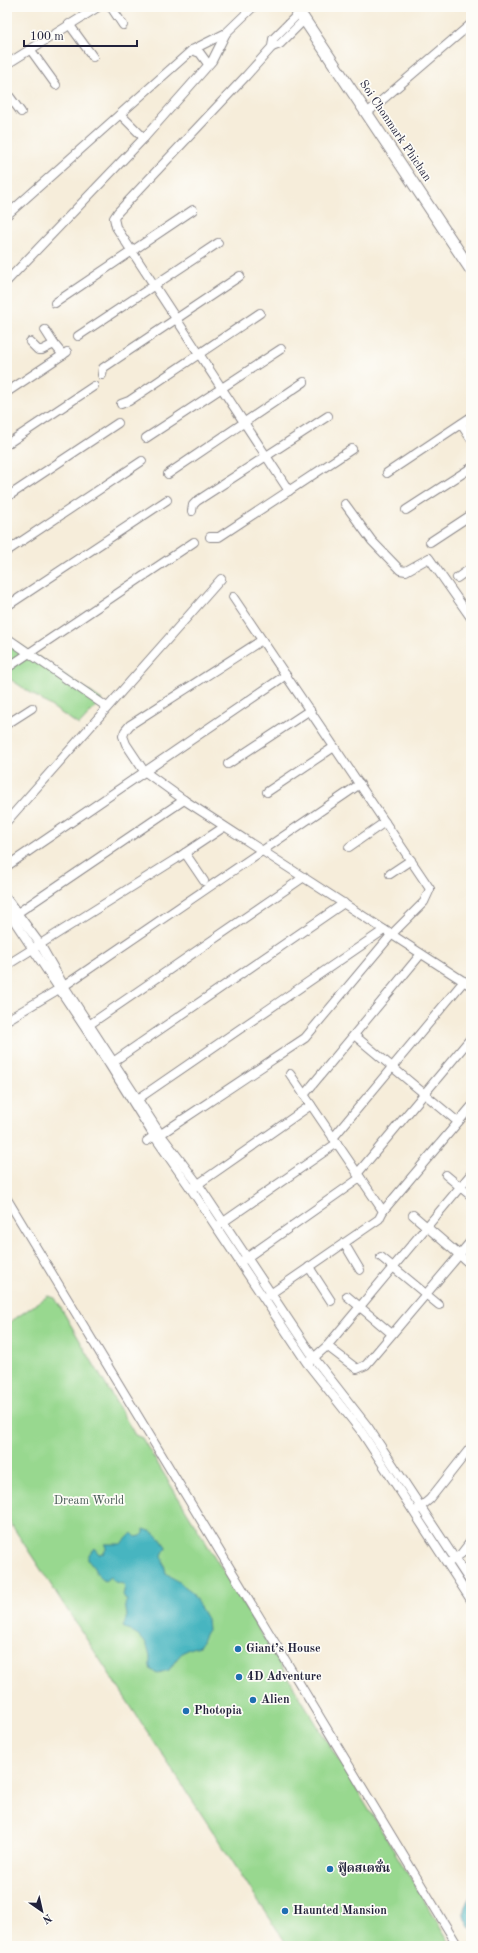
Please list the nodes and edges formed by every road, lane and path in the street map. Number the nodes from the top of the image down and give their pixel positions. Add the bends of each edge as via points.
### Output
1 (98, 7) edge
2 (112, 7) edge
3 (253, 7) edge
4 (300, 13) edge
5 (69, 24) junction
6 (471, 24) edge
7 (123, 25) dead end
8 (226, 33) junction
9 (30, 49) junction
10 (192, 50) junction
11 (93, 57) dead end
12 (7, 64) edge
13 (208, 64) junction
14 (56, 85) dead end
15 (7, 93) edge
16 (21, 112) dead end
17 (367, 113) junction
18 (121, 115) junction
19 (144, 138) junction
20 (193, 210) dead end
21 (7, 215) edge
22 (218, 243) dead end
23 (132, 252) junction
24 (471, 270) edge
25 (240, 276) dead end
26 (7, 281) edge
27 (154, 286) junction
28 (56, 303) dead end
29 (260, 313) dead end
30 (176, 319) junction
31 (45, 330) dead end
32 (78, 336) dead end
33 (30, 342) dead end
34 (54, 344) junction
35 (281, 349) dead end
36 (198, 353) junction
37 (102, 375) dead end
38 (304, 382) dead end
39 (94, 386) dead end
40 (222, 389) junction
41 (7, 392) edge
42 (120, 404) dead end
43 (328, 416) dead end
44 (471, 417) edge
45 (118, 423) dead end
46 (244, 423) junction
47 (461, 424) junction
48 (146, 438) dead end
49 (471, 439) edge
50 (7, 444) edge
51 (352, 449) dead end
52 (266, 456) junction
53 (142, 461) dead end
54 (471, 468) edge
55 (386, 473) dead end
56 (168, 474) dead end
57 (289, 491) junction
58 (7, 497) edge
59 (167, 500) dead end
60 (345, 504) dead end
61 (406, 510) dead end
62 (192, 511) dead end
63 (471, 515) edge
64 (210, 537) dead end
65 (194, 542) dead end
66 (430, 542) dead end
67 (7, 551) edge
68 (471, 568) edge
69 (457, 578) dead end
70 (221, 579) dead end
71 (234, 596) dead end
72 (7, 606) edge
73 (471, 618) edge
74 (7, 638) edge
75 (262, 640) junction
76 (28, 654) junction
77 (7, 668) edge
78 (286, 675) junction
79 (108, 707) junction
80 (32, 708) dead end
81 (310, 710) junction
82 (7, 724) edge
83 (334, 747) junction
84 (228, 764) dead end
85 (144, 771) junction
86 (360, 784) junction
87 (267, 792) dead end
88 (184, 800) junction
89 (7, 821) edge
90 (385, 822) junction
91 (224, 827) junction
92 (349, 847) dead end
93 (263, 851) junction
94 (185, 853) junction
95 (411, 860) junction
96 (7, 866) edge
97 (390, 874) dead end
98 (304, 877) junction
99 (204, 881) dead end
100 (7, 899) edge
101 (344, 903) junction
102 (11, 915) edge
103 (384, 930) junction
104 (392, 934) junction
105 (40, 944) junction
106 (32, 948) junction
107 (421, 954) junction
108 (7, 965) edge
109 (467, 984) edge
110 (62, 987) junction
111 (7, 1020) edge
112 (88, 1026) junction
113 (354, 1035) junction
114 (471, 1038) edge
115 (112, 1063) junction
116 (392, 1067) junction
117 (290, 1074) dead end
118 (424, 1094) junction
119 (304, 1095) junction
120 (136, 1100) junction
121 (311, 1105) junction
122 (471, 1107) edge
123 (458, 1122) junction
124 (155, 1137) junction
125 (335, 1140) junction
126 (446, 1174) dead end
127 (471, 1174) edge
128 (359, 1176) junction
129 (195, 1186) junction
130 (460, 1187) junction
131 (471, 1196) edge
132 (7, 1199) edge
133 (383, 1211) junction
134 (414, 1215) dead end
135 (220, 1224) junction
136 (426, 1226) junction
137 (471, 1241) edge
138 (344, 1243) junction
139 (459, 1254) junction
140 (381, 1257) dead end
141 (243, 1260) junction
142 (471, 1265) edge
143 (393, 1266) junction
144 (309, 1267) junction
145 (360, 1270) dead end
146 (426, 1294) junction
147 (267, 1296) junction
148 (347, 1296) dead end
149 (331, 1301) dead end
150 (439, 1305) dead end
151 (359, 1307) junction
152 (392, 1334) junction
153 (327, 1346) junction
154 (310, 1361) junction
155 (471, 1447) edge
156 (421, 1508) junction
157 (414, 1513) junction
158 (471, 1541) edge
159 (455, 1559) junction
160 (448, 1564) junction
161 (471, 1583) edge
162 (471, 1600) edge
163 (458, 1946) edge

1 - 5 street
2 - 7 street
3 - 8 street
4 - 17 street, Soi Chonmark Phichan
4 - 23 street via 280,44 272,47 118,212 114,218 116,227
5 - 9 street
5 - 11 street
6 - 17 street
8 - 10 street
8 - 13 street
9 - 12 street
9 - 14 street
10 - 13 street via 200,53
10 - 18 street
13 - 19 street
15 - 16 street
17 - 24 street, Soi Chonmark Phichan
18 - 19 street
18 - 21 street
19 - 26 street
20 - 23 street
22 - 27 street
23 - 27 street
23 - 28 street
25 - 30 street
27 - 30 street
27 - 32 street
29 - 36 street
30 - 36 street
30 - 37 street via 103,368
31 - 34 street
33 - 34 street via 38,350
34 - 41 street via 65,353
35 - 40 street
36 - 40 street
36 - 42 street via 129,401
38 - 46 street
39 - 50 street
40 - 46 street
40 - 48 street
43 - 52 street
44 - 47 street
45 - 58 street
46 - 52 street
46 - 56 street
47 - 49 street
47 - 55 street
51 - 57 street
52 - 57 street
52 - 62 street via 197,501 193,504
53 - 67 street
54 - 61 street
57 - 64 street via 219,537
59 - 72 street
60 - 73 street via 372,541 400,570 406,571 429,558
63 - 66 street
65 - 76 street
68 - 69 street
70 - 79 street
71 - 75 street
74 - 76 street
75 - 78 street
75 - 85 street via 130,725 123,736
76 - 77 street
76 - 79 street
78 - 81 street
78 - 85 street
79 - 89 street
80 - 82 street
81 - 83 street
81 - 84 street
83 - 86 street
83 - 87 street
85 - 88 street
85 - 96 street
86 - 90 street
86 - 93 street
88 - 91 street
88 - 102 street
90 - 92 street
90 - 95 street
91 - 93 street
91 - 94 street
93 - 98 street
93 - 110 street
94 - 99 street
94 - 105 street
95 - 97 street
95 - 104 street via 426,880 430,889 429,895
98 - 101 street
98 - 112 street
100 - 102 street
101 - 103 street
101 - 115 street
102 - 105 street
102 - 106 street
103 - 104 street
103 - 120 street
104 - 107 street
104 - 124 street via 305,1038
105 - 106 street
105 - 110 street
106 - 108 street
106 - 110 street
107 - 109 street
107 - 113 street
109 - 116 street
110 - 111 street
110 - 112 street
112 - 115 street
113 - 116 street
113 - 119 street
114 - 118 street
115 - 120 street
116 - 118 street
116 - 125 street
117 - 119 street
118 - 123 street
118 - 128 street
119 - 121 street
120 - 124 street
121 - 125 street
121 - 129 street
122 - 123 street
123 - 133 street
124 - 129 street
125 - 128 street
125 - 135 street
126 - 130 street
127 - 130 street
128 - 133 street
128 - 141 street
129 - 135 street
130 - 131 street
130 - 136 street
132 - 163 street
133 - 138 street via 379,1219
134 - 136 street
135 - 141 street
136 - 139 street
136 - 143 street
137 - 139 street
138 - 144 street
138 - 145 street
139 - 142 street
139 - 146 street
140 - 143 street
141 - 147 street
143 - 146 street
143 - 151 street
144 - 147 street
144 - 149 street
146 - 150 street
146 - 152 street
147 - 154 street
148 - 151 street
151 - 152 street
151 - 153 street
152 - 153 street via 361,1368 357,1369
153 - 154 street
154 - 156 street via 368,1427
154 - 157 street via 361,1430
155 - 156 street
156 - 157 street
156 - 159 street
157 - 160 street
158 - 159 street
159 - 160 street
159 - 161 street
160 - 162 street

